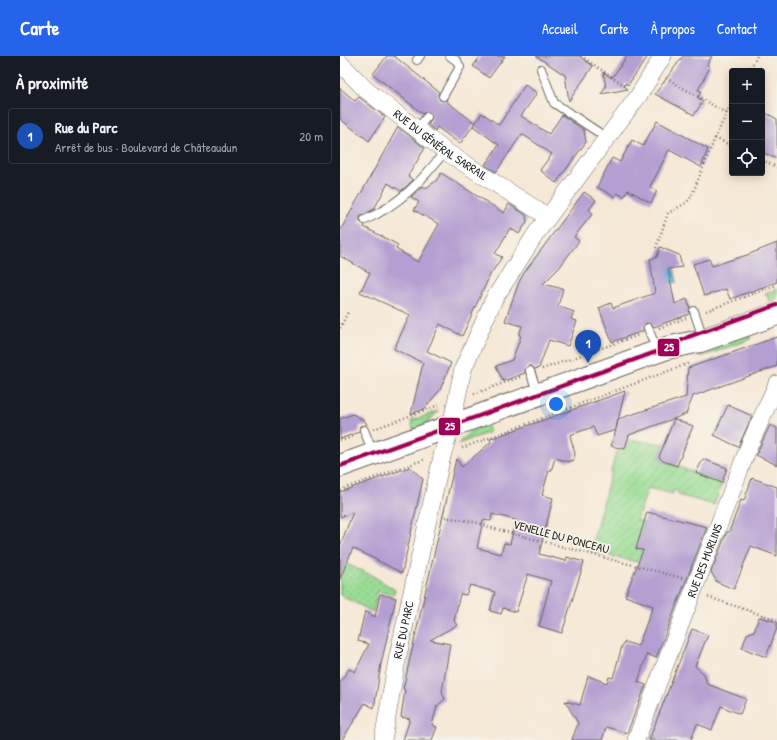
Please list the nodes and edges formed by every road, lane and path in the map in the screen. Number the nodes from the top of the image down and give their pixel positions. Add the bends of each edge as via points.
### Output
1 (450, 56) edge
2 (581, 56) edge
3 (663, 56) edge
4 (757, 56) edge
5 (340, 63) edge
6 (751, 68) edge
7 (541, 70) dead end
8 (663, 76) dead end
9 (634, 91) dead end
10 (443, 96) dead end
11 (731, 104) edge
12 (726, 113) junction
13 (607, 138) junction
14 (715, 138) junction
15 (729, 145) edge
16 (444, 151) junction
17 (765, 161) edge
18 (777, 167) edge
19 (548, 217) junction
20 (365, 220) dead end
21 (656, 248) dead end
22 (777, 285) edge
23 (777, 305) edge
24 (348, 312) dead end
25 (777, 314) edge
26 (697, 319) junction
27 (777, 320) edge
28 (340, 328) edge
29 (649, 329) junction
30 (662, 350) junction
31 (695, 362) dead end
32 (530, 372) junction
33 (777, 384) edge
34 (538, 394) junction
35 (474, 395) dead end
36 (441, 405) dead end
37 (451, 426) junction
38 (365, 431) junction
39 (340, 441) edge
40 (456, 450) dead end
41 (373, 454) junction
42 (432, 460) dead end
43 (340, 466) edge
44 (340, 490) edge
45 (429, 513) junction
46 (686, 579) dead end
47 (702, 594) dead end
48 (777, 620) edge
49 (383, 740) edge
50 (636, 740) edge

1 - 10 lane via 460,67
2 - 9 path
3 - 13 street, RUE DU PARC via 639,95
4 - 6 path
5 - 16 street, RUE DU GÉNÉRAL SARRAIL via 366,90 422,123
7 - 13 lane via 554,103
8 - 12 path
11 - 12 path
12 - 14 path
13 - 19 street, RUE DU PARC
14 - 15 path
14 - 21 path via 692,197 668,213
16 - 19 street, RUE DU GÉNÉRAL SARRAIL
16 - 20 lane via 394,205
17 - 18 path
19 - 37 street, RUE DU PARC via 509,275 479,330 463,369
22 - 26 path
23 - 26 main road
24 - 28 path
25 - 30 main road via 700,341
26 - 29 path
26 - 30 main road
27 - 30 main road via 695,348
29 - 30 lane
29 - 32 path
30 - 34 main road
31 - 40 path
32 - 34 lane
32 - 35 path
33 - 50 street, RUE DES MURLINS via 743,459
34 - 37 main road
36 - 38 path
37 - 41 main road
37 - 45 street, RUE DU PARC
38 - 39 path
38 - 41 lane
41 - 43 main road
42 - 44 path via 428,458
45 - 46 path, VENELLE DU PONCEAU via 481,523 488,527
45 - 49 street, RUE DU PARC via 397,660
47 - 48 path

